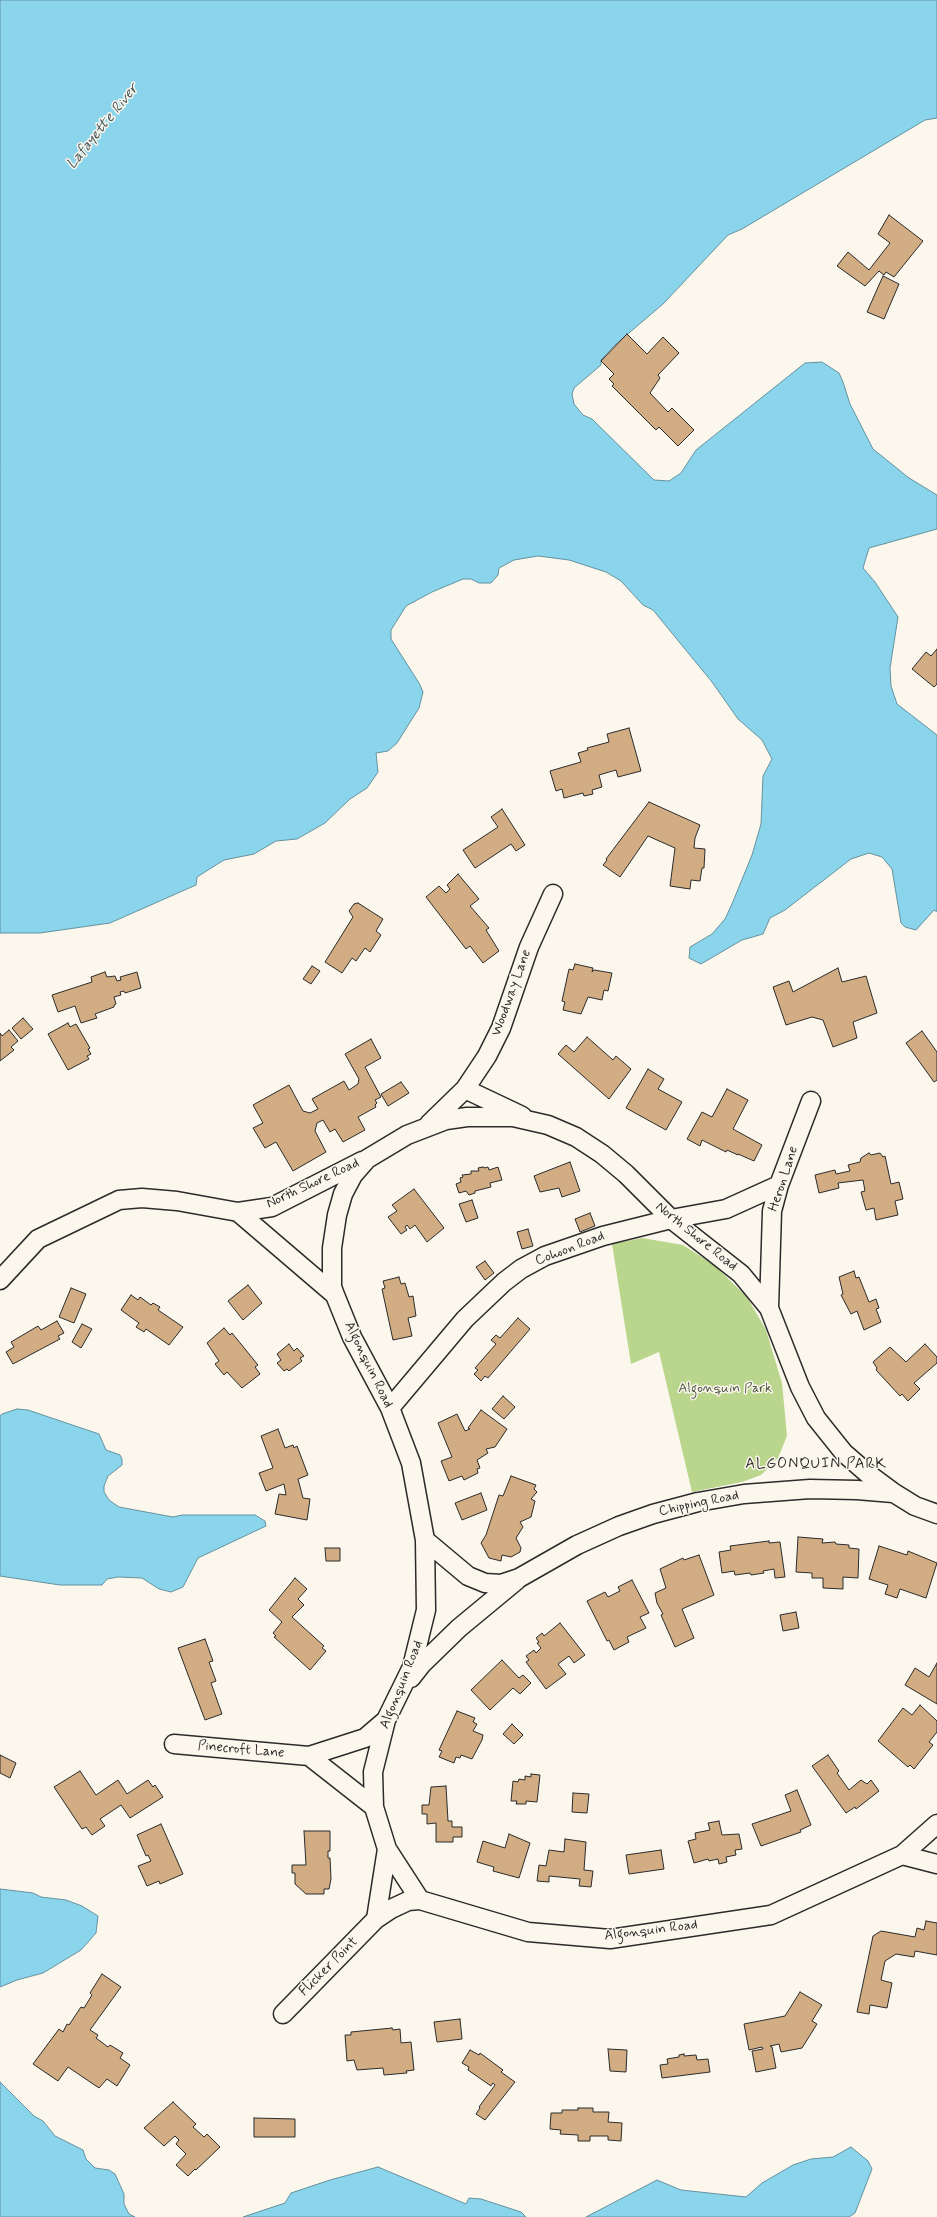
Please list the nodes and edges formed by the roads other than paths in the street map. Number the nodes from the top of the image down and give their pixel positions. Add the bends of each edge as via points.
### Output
1 (553, 894) dead end
2 (465, 1089) junction
3 (811, 1101) dead end
4 (529, 1120) junction
5 (426, 1126) junction
6 (367, 1159) junction
7 (780, 1185) junction
8 (238, 1212) junction
9 (671, 1219) junction
10 (0, 1280) edge
11 (335, 1295) junction
12 (769, 1308) junction
13 (390, 1408) junction
14 (894, 1493) junction
15 (937, 1514) edge
16 (425, 1540) junction
17 (519, 1578) junction
18 (402, 1690) junction
19 (386, 1720) junction
20 (174, 1744) dead end
21 (309, 1756) junction
22 (374, 1807) junction
23 (937, 1824) edge
24 (387, 1849) junction
25 (902, 1855) junction
26 (937, 1864) edge
27 (420, 1900) junction
28 (376, 1919) junction
29 (282, 2014) dead end

1 - 2 street, Woodway Lane via 529,947 500,1028 487,1056
2 - 4 street
2 - 5 street, Woodway Lane
3 - 7 street, Heron Lane
4 - 5 street, North Shore Road via 467,1117
4 - 9 street, North Shore Road via 548,1125 576,1138 602,1154
5 - 6 street, North Shore Road
6 - 8 street, North Shore Road via 272,1207
6 - 11 street, North Shore Road via 353,1175 336,1215 332,1248 332,1287
7 - 9 street, Cohoon Road via 726,1208
7 - 12 street, Heron Lane via 772,1211
8 - 10 street, North Shore Road via 177,1201 142,1198 119,1200 38,1239
8 - 11 street, Algonquin Road
9 - 12 street, North Shore Road via 741,1274
9 - 13 street, Cohoon Road via 603,1236 545,1256 521,1269 465,1319
11 - 13 street, Algonquin Road via 352,1336
12 - 14 street, North Shore Road via 800,1387 816,1418 844,1453
13 - 16 street, Algonquin Road via 411,1463
14 - 15 street, North Shore Road via 915,1506
14 - 17 street, Chipping Road via 810,1489 744,1494 698,1502 619,1526 577,1545
16 - 17 street, Chipping Road via 468,1576 485,1583 500,1584
16 - 18 street, Algonquin Road via 426,1610 419,1642
17 - 18 street, Chipping Road via 459,1628 422,1664
18 - 19 street, Algonquin Road
19 - 21 street, Pinecroft Lane via 365,1738
19 - 22 street, Algonquin Road via 373,1772
20 - 21 street, Pinecroft Lane
21 - 22 street
22 - 24 street, Algonquin Road
23 - 25 street, Algonquin Road
24 - 27 street, Algonquin Road
24 - 28 street
25 - 26 street
25 - 27 street, Algonquin Road via 771,1915 610,1939 528,1932
27 - 28 street, Flicker Point via 408,1901
28 - 29 street, Flicker Point

